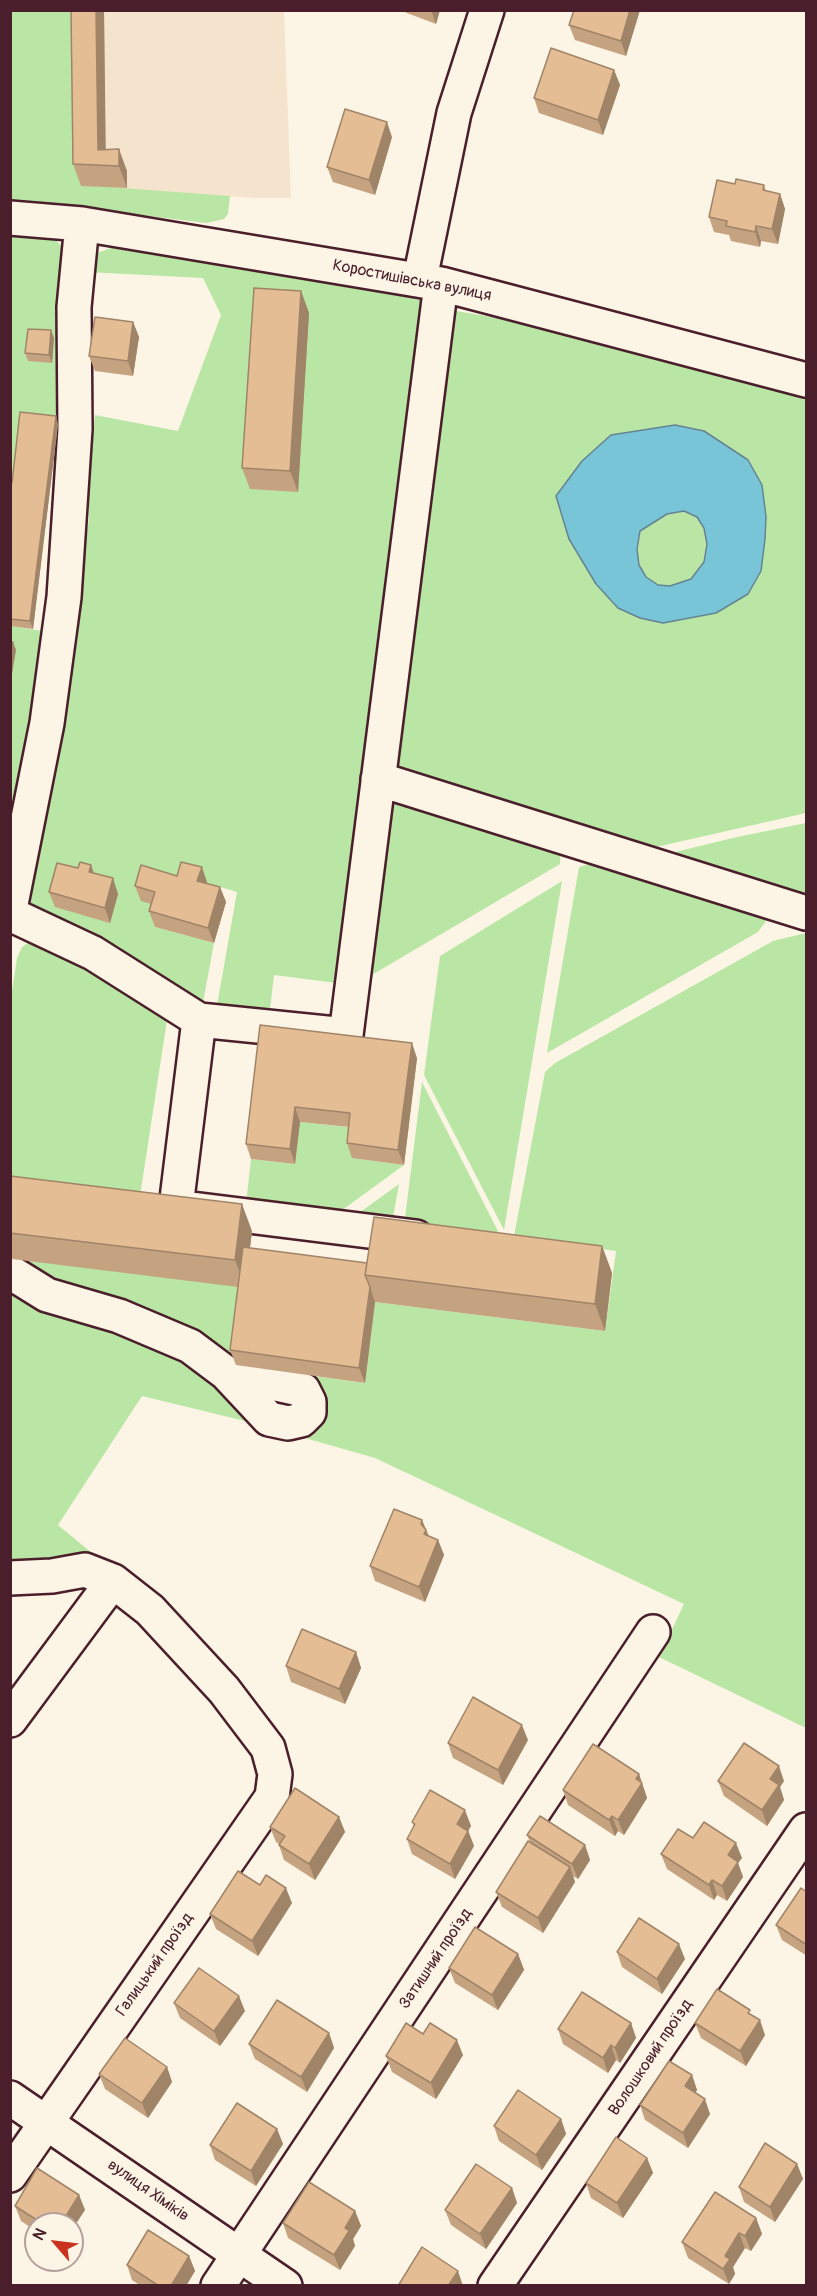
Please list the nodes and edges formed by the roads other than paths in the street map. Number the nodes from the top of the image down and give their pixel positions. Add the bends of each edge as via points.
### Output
1 (488, 10) edge
2 (10, 218) edge
3 (82, 224) junction
4 (431, 282) junction
5 (807, 380) edge
6 (378, 779) junction
7 (10, 909) edge
8 (807, 913) edge
9 (10, 915) edge
10 (199, 1020) junction
11 (446, 1241) edge
12 (10, 1272) edge
13 (226, 1373) dead end
14 (10, 1578) edge
15 (113, 1581) junction
16 (653, 1632) dead end
17 (10, 1720) edge
18 (807, 1830) edge
19 (10, 2098) edge
20 (46, 2121) junction
21 (10, 2175) edge
22 (239, 2254) junction
23 (218, 2286) edge
24 (285, 2286) edge
25 (495, 2286) edge

1 - 4 street via 454,113
2 - 3 street, Коростишівська вулиця
3 - 4 street, Коростишівська вулиця
3 - 7 street via 74,307 75,429 64,597 47,723
4 - 5 street, Коростишівська вулиця
4 - 6 street
6 - 8 street
6 - 10 street via 346,1035
9 - 10 street via 93,953
10 - 11 street via 176,1207
12 - 13 street via 47,1295 119,1316 190,1346
14 - 15 street via 85,1570
15 - 17 street
15 - 20 street, Галицький проїзд via 150,1610 210,1674 268,1748 275,1774 273,1797
16 - 22 street, Затишний проїзд
18 - 25 street, Волошковий проїзд
19 - 20 street, вулиця Хіміків
20 - 21 street, Галицький проїзд
20 - 22 street, вулиця Хіміків
22 - 23 street, Затишний проїзд
22 - 24 street, вулиця Хіміків

